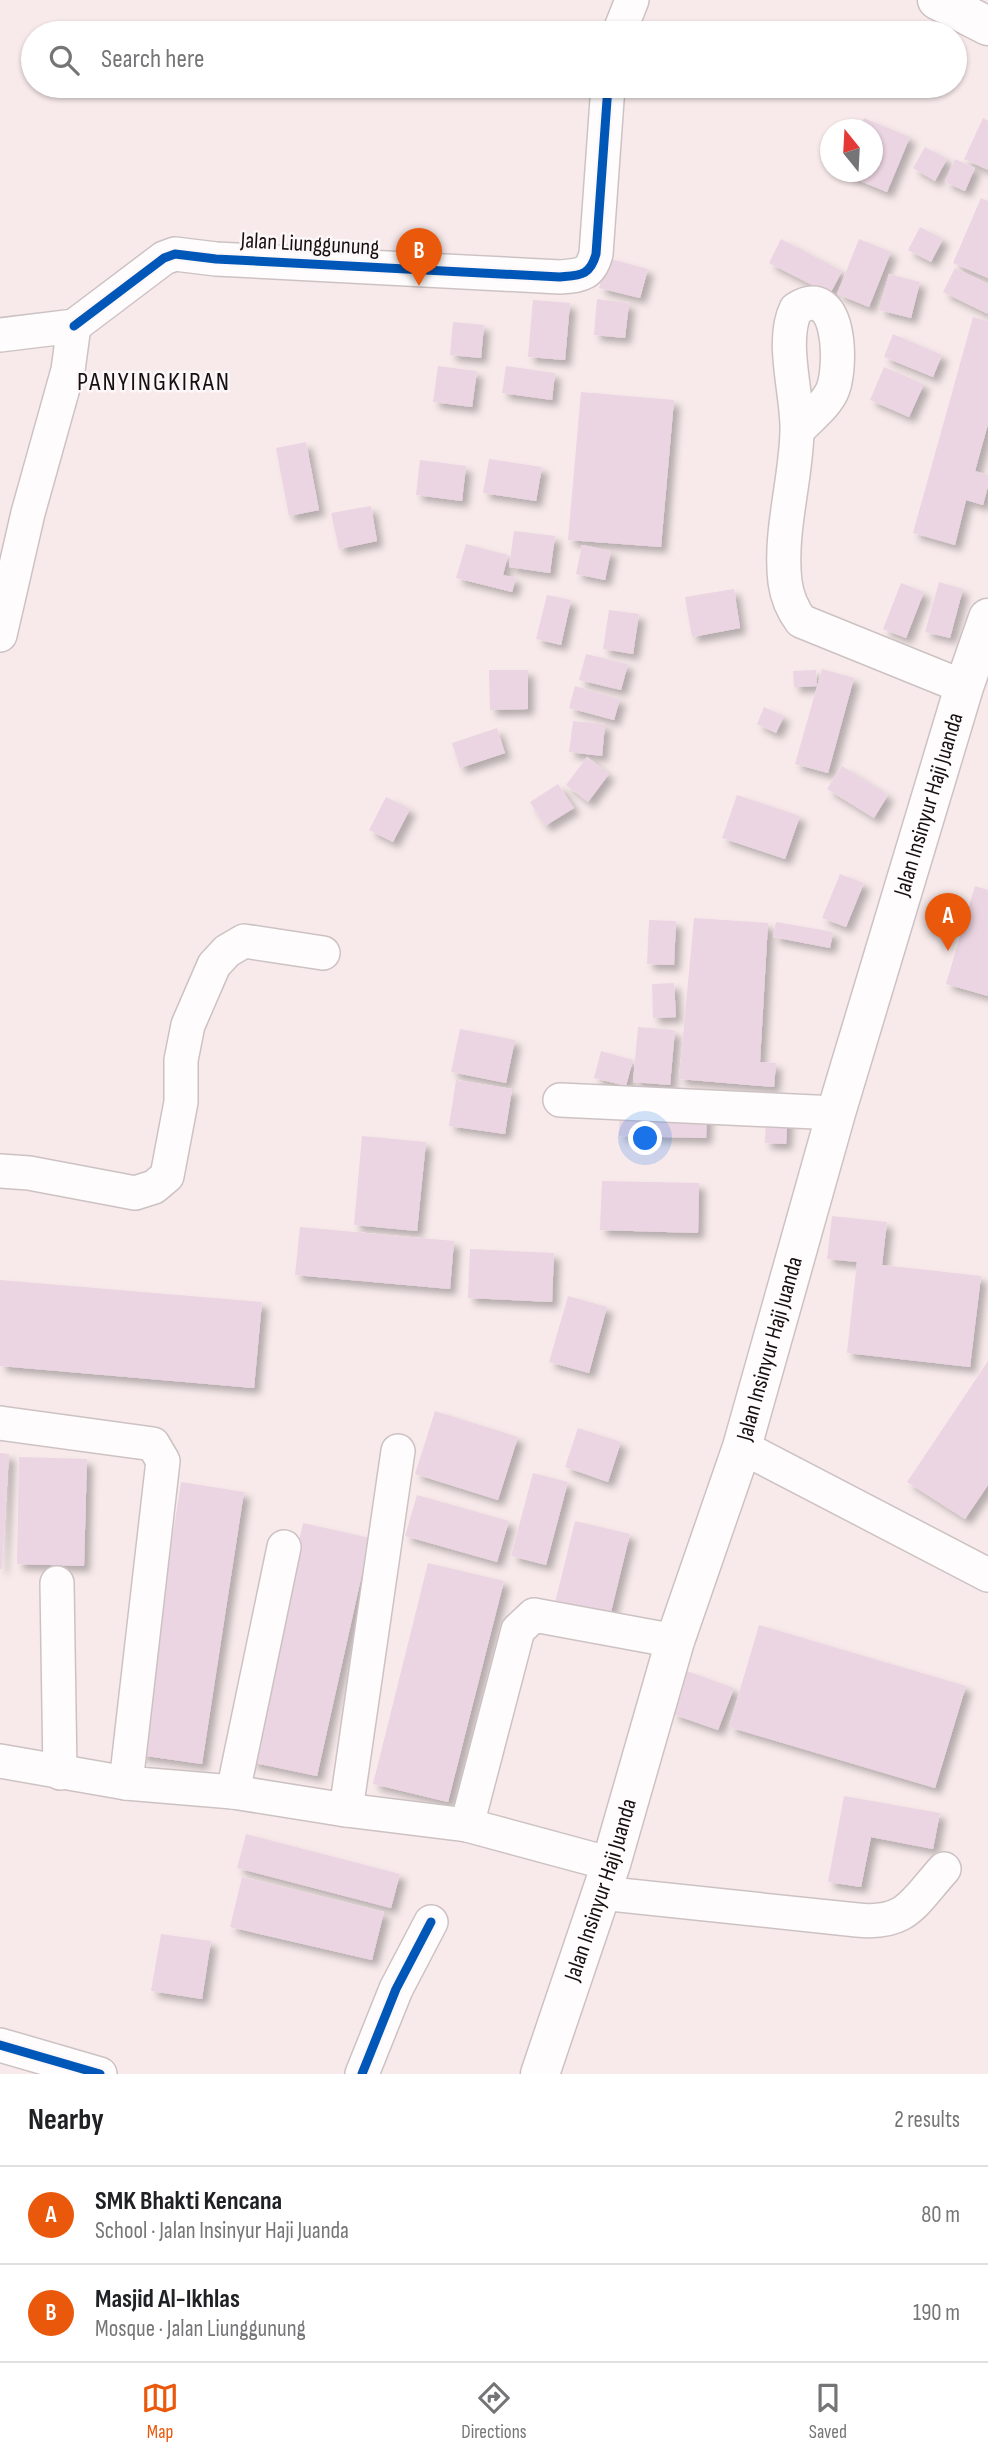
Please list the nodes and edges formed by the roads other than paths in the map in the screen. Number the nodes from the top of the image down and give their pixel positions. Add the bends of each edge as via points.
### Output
1 (632, 0) edge
2 (937, 0) edge
3 (624, 21) edge
4 (988, 26) edge
5 (607, 98) edge
6 (74, 326) junction
7 (0, 335) edge
8 (797, 431) dead end
9 (988, 618) edge
10 (0, 635) edge
11 (964, 687) junction
12 (323, 953) dead end
13 (560, 1100) dead end
14 (836, 1112) junction
15 (0, 1171) edge
16 (0, 1423) edge
17 (742, 1447) junction
18 (398, 1451) dead end
19 (284, 1547) dead end
20 (988, 1575) edge
21 (57, 1583) dead end
22 (674, 1641) junction
23 (0, 1761) edge
24 (60, 1773) junction
25 (126, 1783) junction
26 (233, 1792) junction
27 (346, 1810) junction
28 (467, 1825) junction
29 (944, 1869) dead end
30 (606, 1879) junction
31 (431, 1922) dead end
32 (0, 2045) edge
33 (100, 2074) edge
34 (362, 2074) edge
35 (540, 2074) edge

1 - 3 street
2 - 4 main road
5 - 6 street, Jalan Liunggunung via 596,254 584,273 560,277 176,254 151,266
6 - 7 street
6 - 10 street via 68,370
8 - 11 street via 784,563 793,610 801,621
9 - 11 main road, Jalan Insinyur Haji Juanda
11 - 14 main road, Jalan Insinyur Haji Juanda
12 - 15 street via 244,941 214,965 187,1025 173,1152 167,1176 154,1187 135,1193
13 - 14 street
14 - 17 main road, Jalan Insinyur Haji Juanda
16 - 25 street via 153,1444 163,1461
17 - 20 street
17 - 22 main road, Jalan Insinyur Haji Juanda
18 - 27 street
19 - 26 street
21 - 24 street
22 - 28 street via 534,1615 518,1630
22 - 30 main road, Jalan Insinyur Haji Juanda
23 - 24 street
24 - 25 street
25 - 26 street
26 - 27 street
27 - 28 street
28 - 30 street
29 - 30 street via 901,1916 887,1921
30 - 35 main road, Jalan Insinyur Haji Juanda
31 - 34 street via 396,1989
32 - 33 street

